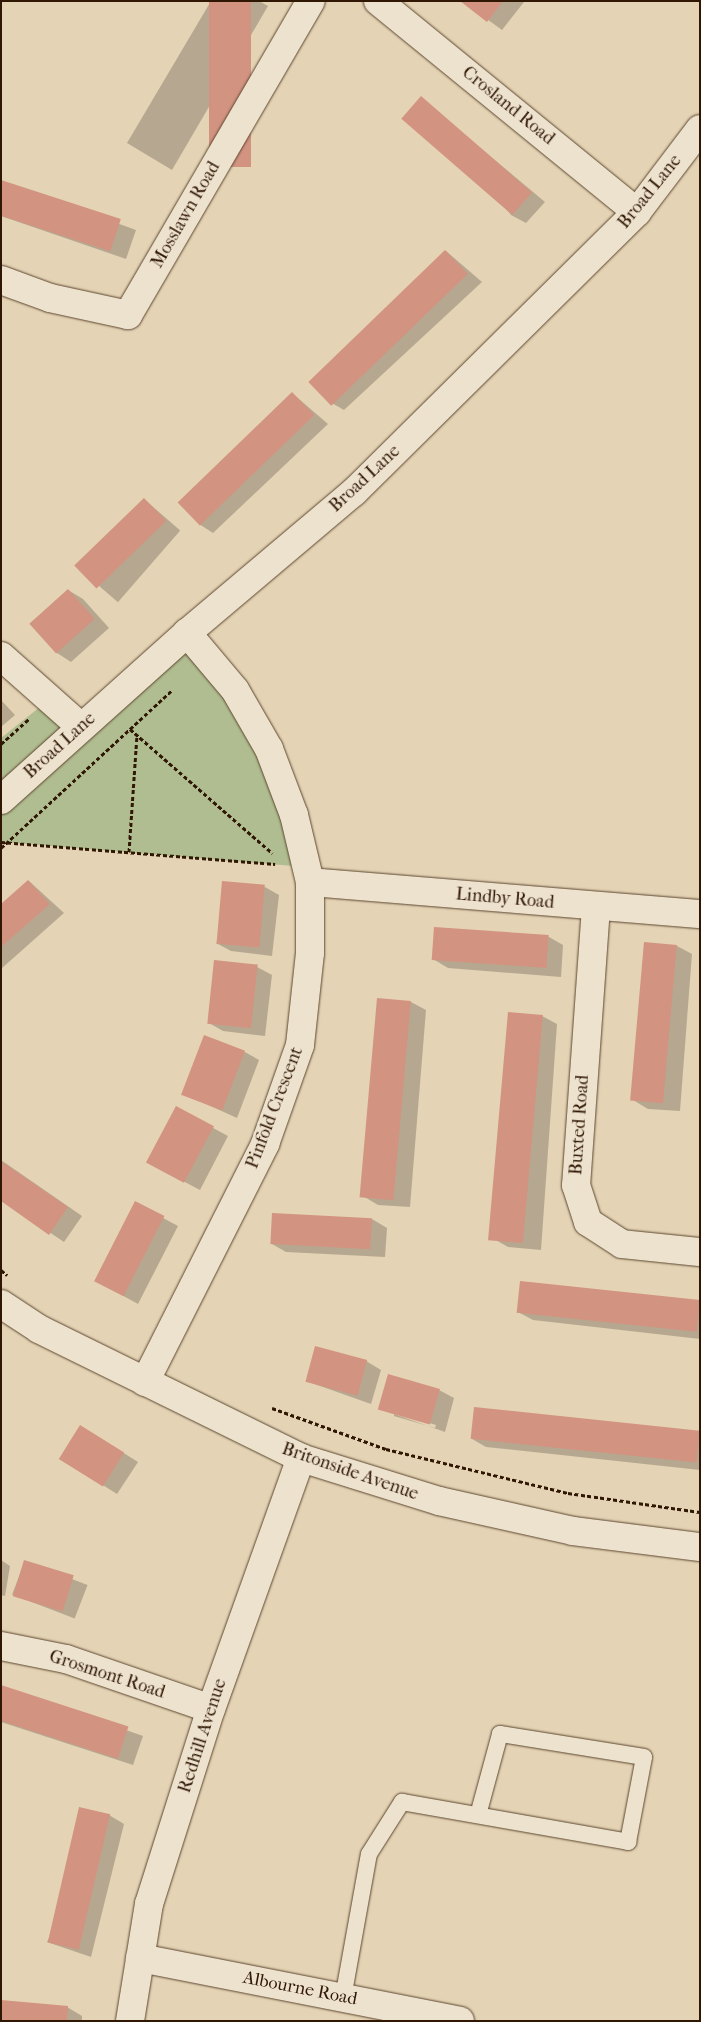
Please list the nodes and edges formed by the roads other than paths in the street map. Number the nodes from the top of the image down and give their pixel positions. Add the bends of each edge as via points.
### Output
1 (311, 1) edge
2 (389, 4) edge
3 (700, 129) edge
4 (637, 212) junction
5 (1, 280) edge
6 (188, 633) junction
7 (1, 656) edge
8 (81, 727) junction
9 (1, 800) edge
10 (310, 882) junction
11 (596, 907) junction
12 (700, 914) edge
13 (700, 1252) edge
14 (1, 1304) edge
15 (145, 1382) junction
16 (301, 1458) junction
17 (700, 1547) edge
18 (1, 1646) edge
19 (211, 1709) junction
20 (478, 1815) junction
21 (140, 1958) junction
22 (343, 1998) junction
23 (130, 2021) edge
24 (460, 2021) edge

1 - 5 street, Mosslawn Road via 128,315 50,298
2 - 4 street, Crosland Road
3 - 4 street, Broad Lane
4 - 6 street, Broad Lane via 354,492
6 - 8 street, Broad Lane
6 - 10 street, Pinfold Crescent via 235,690 270,749 294,815
7 - 8 street
8 - 9 street, Broad Lane
10 - 11 street, Lindby Road
10 - 15 street, Pinfold Crescent via 310,953 300,1044 265,1144
11 - 12 street, Lindby Road
11 - 13 street, Buxted Road via 576,1185 588,1222 622,1244
14 - 15 street, Britonside Avenue via 39,1329
15 - 16 street, Britonside Avenue
16 - 17 street, Britonside Avenue via 448,1504 573,1531
16 - 19 street, Redhill Avenue
18 - 19 street, Grosmont Road via 66,1659
19 - 21 street, Redhill Avenue via 149,1904
20 - 20 lane via 628,1842 644,1757 500,1734
20 - 22 lane via 402,1802 369,1854
21 - 22 street, Albourne Road
21 - 23 street, Redhill Avenue
22 - 24 street, Albourne Road

